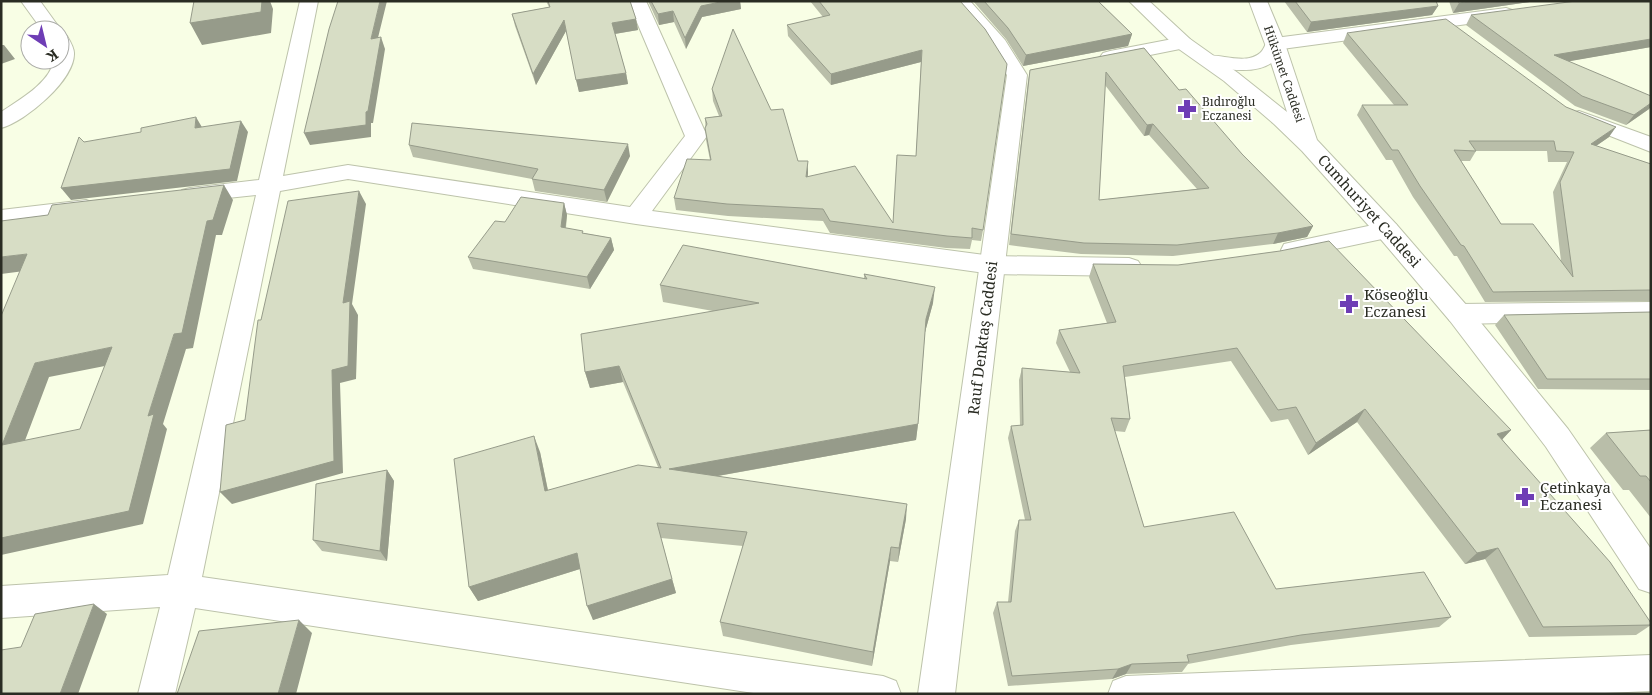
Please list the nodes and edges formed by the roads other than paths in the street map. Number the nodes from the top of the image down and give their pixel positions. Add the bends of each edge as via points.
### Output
1 (30, 1) edge
2 (309, 1) edge
3 (637, 1) edge
4 (960, 1) edge
5 (1138, 1) edge
6 (1258, 1) edge
7 (1438, 1) edge
8 (1525, 11) edge
9 (44, 20) edge
10 (1446, 22) junction
11 (1469, 39) edge
12 (1183, 43) junction
13 (1275, 44) junction
14 (1096, 60) edge
15 (1208, 60) junction
16 (60, 70) edge
17 (1560, 106) edge
18 (1, 122) edge
19 (1651, 145) edge
20 (1310, 146) junction
21 (269, 186) junction
22 (170, 198) edge
23 (110, 205) edge
24 (636, 216) junction
25 (1, 218) edge
26 (1387, 230) junction
27 (1273, 254) edge
28 (992, 266) junction
29 (1154, 267) edge
30 (1650, 311) edge
31 (1459, 314) junction
32 (1651, 578) edge
33 (182, 590) junction
34 (1, 602) edge
35 (1651, 672) edge
36 (156, 694) edge
37 (883, 694) edge
38 (936, 694) edge
39 (1126, 694) edge

1 - 9 street
2 - 21 street
3 - 24 street via 696,136
4 - 28 street, Rauf Denktaş Caddesi via 1027,73
5 - 12 street, Cumhuriyet Caddesi
6 - 13 street, Hükümet Caddesi
7 - 10 street
8 - 10 street
10 - 11 street
10 - 13 street
12 - 14 street
12 - 15 street, Cumhuriyet Caddesi
13 - 15 street via 1270,55 1260,61 1247,64
13 - 20 street, Hükümet Caddesi
15 - 20 street, Cumhuriyet Caddesi via 1282,119
16 - 18 street via 34,99
17 - 19 street via 1567,112
20 - 26 street, Cumhuriyet Caddesi
21 - 22 street
21 - 24 street via 348,172
21 - 33 street
23 - 25 street
24 - 28 street
26 - 27 street
26 - 31 street, Cumhuriyet Caddesi
28 - 29 street
28 - 38 street, Rauf Denktaş Caddesi
30 - 31 street
31 - 32 street, Cumhuriyet Caddesi via 1556,438
33 - 34 street
33 - 36 street
33 - 37 street
35 - 39 street

